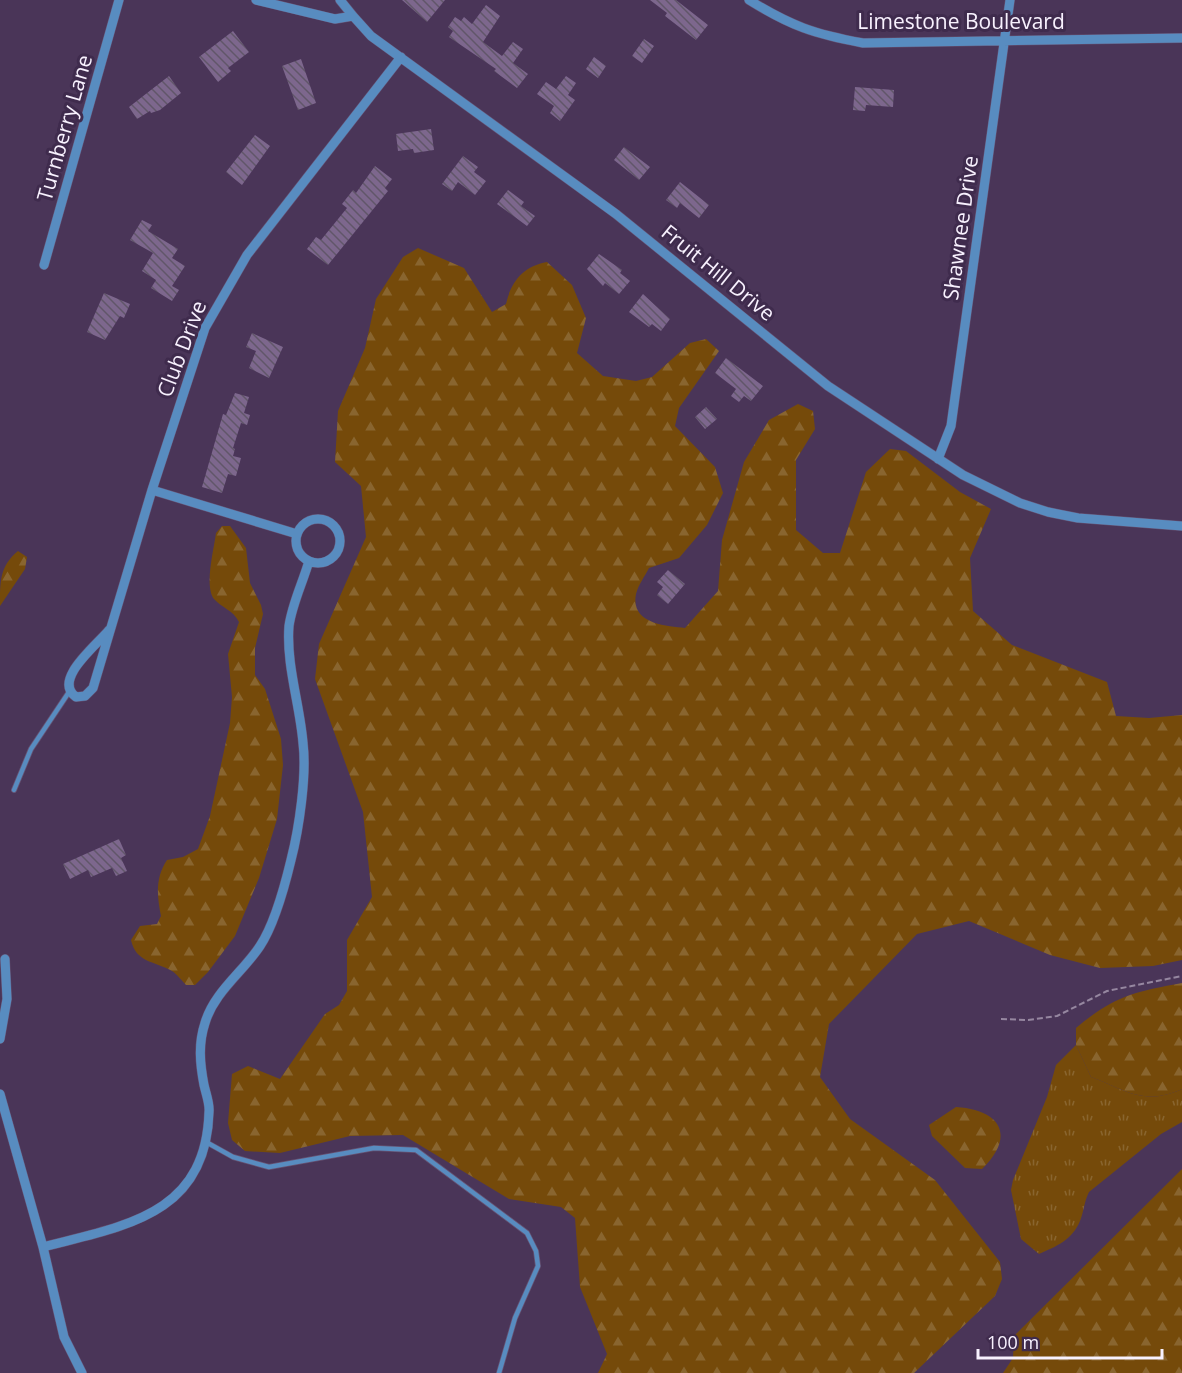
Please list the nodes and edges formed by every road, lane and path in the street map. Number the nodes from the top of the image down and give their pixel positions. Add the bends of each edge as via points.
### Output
1 (119, 0) edge
2 (256, 0) edge
3 (340, 0) edge
4 (748, 0) edge
5 (1010, 0) edge
6 (354, 16) junction
7 (1182, 38) edge
8 (1005, 40) junction
9 (400, 57) junction
10 (44, 265) dead end
11 (938, 459) junction
12 (152, 490) junction
13 (1182, 526) edge
14 (297, 534) junction
15 (309, 561) junction
16 (109, 630) junction
17 (69, 692) junction
18 (14, 790) dead end
19 (5, 958) dead end
20 (1182, 976) edge
21 (1001, 1019) dead end
22 (0, 1039) edge
23 (0, 1094) edge
24 (206, 1142) junction
25 (43, 1247) junction
26 (82, 1373) edge
27 (499, 1373) edge

1 - 10 street, Turnberry Lane
2 - 6 street via 335,19
3 - 6 street
4 - 8 street, Limestone Boulevard via 778,19 815,34 863,43
5 - 8 street, Shawnee Drive
6 - 9 street, Fruit Hill Drive via 371,36
7 - 8 street, Limestone Boulevard
8 - 11 street, Shawnee Drive via 951,426
9 - 11 street, Fruit Hill Drive via 616,214 828,386
9 - 12 street, Club Drive via 235,273 205,328
11 - 13 street, Fruit Hill Drive via 990,490 1048,512
12 - 14 street
12 - 16 street, Club Drive
14 - 15 street via 298,550
14 - 15 street via 306,522 314,519 329,521 339,533 340,546 331,559
15 - 24 street via 290,624 289,648 305,762 291,860 262,944 217,999 205,1021 199,1050 210,1110
16 - 17 street, Club Drive via 70,675
16 - 17 street, Club Drive via 93,688 85,696 76,697
17 - 18 lane via 31,749
19 - 22 street via 7,999
20 - 21 path via 1107,991 1057,1016
23 - 25 street
24 - 25 street via 189,1180 154,1214 135,1223
24 - 27 lane via 232,1157 269,1167 374,1148 416,1150 527,1233 536,1251 537,1266 515,1318
25 - 26 street via 64,1337

